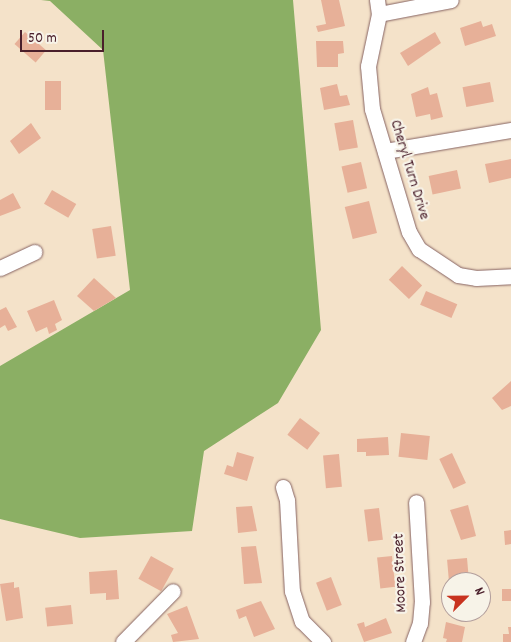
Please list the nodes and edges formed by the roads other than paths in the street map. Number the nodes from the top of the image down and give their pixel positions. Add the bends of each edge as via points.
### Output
1 (451, 0) edge
2 (378, 7) edge
3 (511, 130) edge
4 (385, 151) junction
5 (34, 252) dead end
6 (0, 268) edge
7 (511, 276) edge
8 (283, 487) dead end
9 (416, 502) dead end
10 (173, 591) dead end
11 (123, 642) edge
12 (323, 642) edge
13 (413, 642) edge

1 - 2 street
2 - 4 street, Cheryl Turn Drive via 368,66 372,109
3 - 4 street
4 - 7 street, Cheryl Turn Drive via 409,232 419,250 458,275 476,278
5 - 6 street
8 - 12 street via 294,600 306,627
9 - 13 street, Moore Street via 422,602 420,623
10 - 11 street

